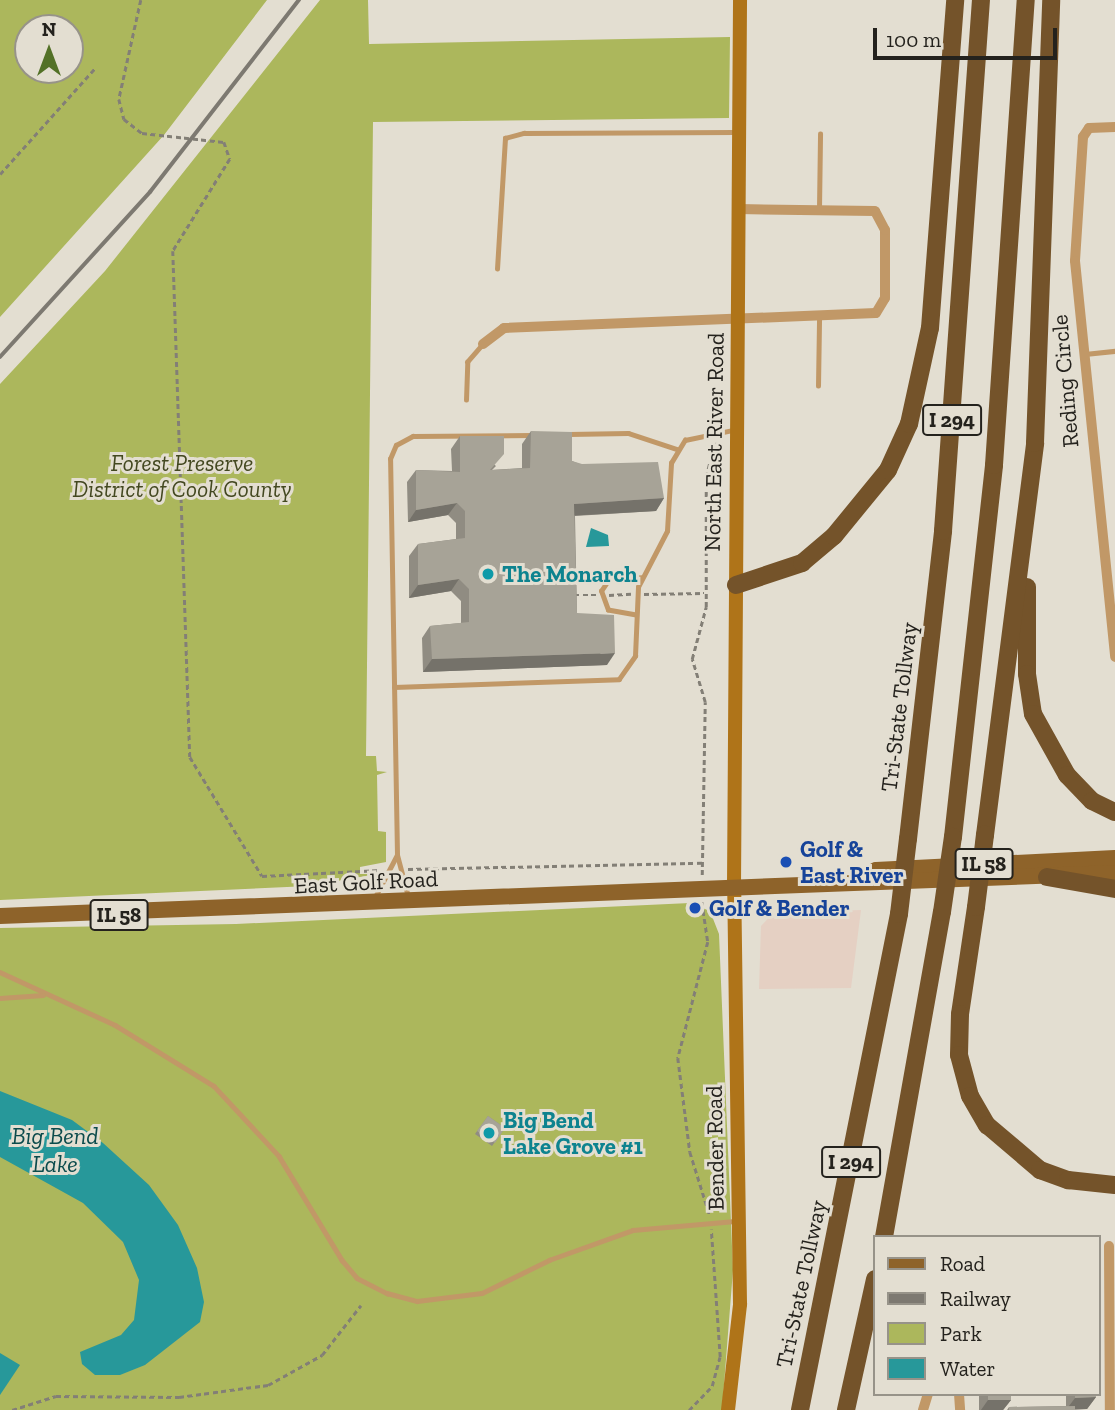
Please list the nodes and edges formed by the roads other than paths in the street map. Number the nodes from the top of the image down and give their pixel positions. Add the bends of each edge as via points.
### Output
1 (740, 0) edge
2 (955, 0) edge
3 (981, 0) edge
4 (1026, 0) edge
5 (1051, 0) edge
6 (1115, 127) edge
7 (738, 132) junction
8 (820, 134) dead end
9 (739, 209) junction
10 (819, 209) junction
11 (497, 269) dead end
12 (819, 319) junction
13 (738, 321) junction
14 (483, 344) joint
15 (1115, 351) edge
16 (1080, 355) junction
17 (818, 386) dead end
18 (466, 400) dead end
19 (737, 430) junction
20 (547, 434) edge
21 (561, 434) edge
22 (677, 449) junction
23 (1028, 513) junction
24 (642, 577) junction
25 (736, 585) junction
26 (636, 615) junction
27 (1115, 657) edge
28 (394, 687) junction
29 (1115, 812) edge
30 (397, 855) junction
31 (1115, 858) edge
32 (1115, 873) edge
33 (1046, 877) junction
34 (856, 879) junction
35 (734, 885) junction
36 (1115, 889) edge
37 (409, 903) junction
38 (371, 906) junction
39 (0, 916) edge
40 (0, 972) edge
41 (44, 995) junction
42 (0, 998) edge
43 (1115, 1185) edge
44 (739, 1221) junction
45 (884, 1235) edge
46 (1108, 1245) edge
47 (874, 1284) edge
48 (728, 1410) edge
49 (800, 1410) edge
50 (846, 1410) edge
51 (1110, 1410) edge

1 - 7 street, North East River Road
2 - 25 highway via 930,328 909,424 888,470 834,536 792,567
3 - 49 highway, Tri-State Tollway / I 294, bridge via 943,531 908,839 898,914
4 - 45 highway, I 294, bridge via 994,465 953,837
5 - 23 highway
6 - 16 street, Reding Circle via 1089,128 1083,137 1075,261
7 - 9 street, North East River Road
7 - 11 lane via 505,138
8 - 10 lane
9 - 10 street
9 - 13 street, North East River Road
10 - 12 street via 875,211 885,230 884,299 870,317
12 - 13 street
12 - 17 lane
13 - 14 street via 504,328
13 - 19 street, North East River Road
14 - 18 lane via 467,362
15 - 16 lane
16 - 27 street, Reding Circle
19 - 22 lane via 699,433
19 - 25 street, North East River Road
20 - 28 lane via 413,436 396,445 390,459
21 - 22 lane via 628,433
22 - 24 lane via 667,531
23 - 29 highway via 1027,674 1034,714 1067,775 1092,801
23 - 43 highway, bridge via 960,1014 959,1055 970,1096 987,1125 1040,1170
24 - 26 lane
24 - 26 lane via 609,579 601,591 608,610
25 - 35 street, North East River Road
26 - 28 lane via 635,656 619,679
28 - 30 lane
30 - 37 lane via 406,869
30 - 38 lane
31 - 34 main road, IL 58 via 876,870
32 - 33 main road, IL 58
33 - 34 main road, IL 58 via 876,886
33 - 36 highway
34 - 35 main road, IL 58
35 - 37 main road, East Golf Road / IL 58
35 - 44 street, Bender Road
37 - 38 main road, East Golf Road / IL 58
38 - 39 main road, East Golf Road / IL 58
40 - 41 lane
41 - 42 lane
41 - 44 lane via 115,1025 214,1086 279,1156 342,1260 364,1283 387,1293 417,1301 482,1293 548,1259 633,1230
44 - 48 street, Bender Road via 740,1304
46 - 51 street
47 - 50 highway

